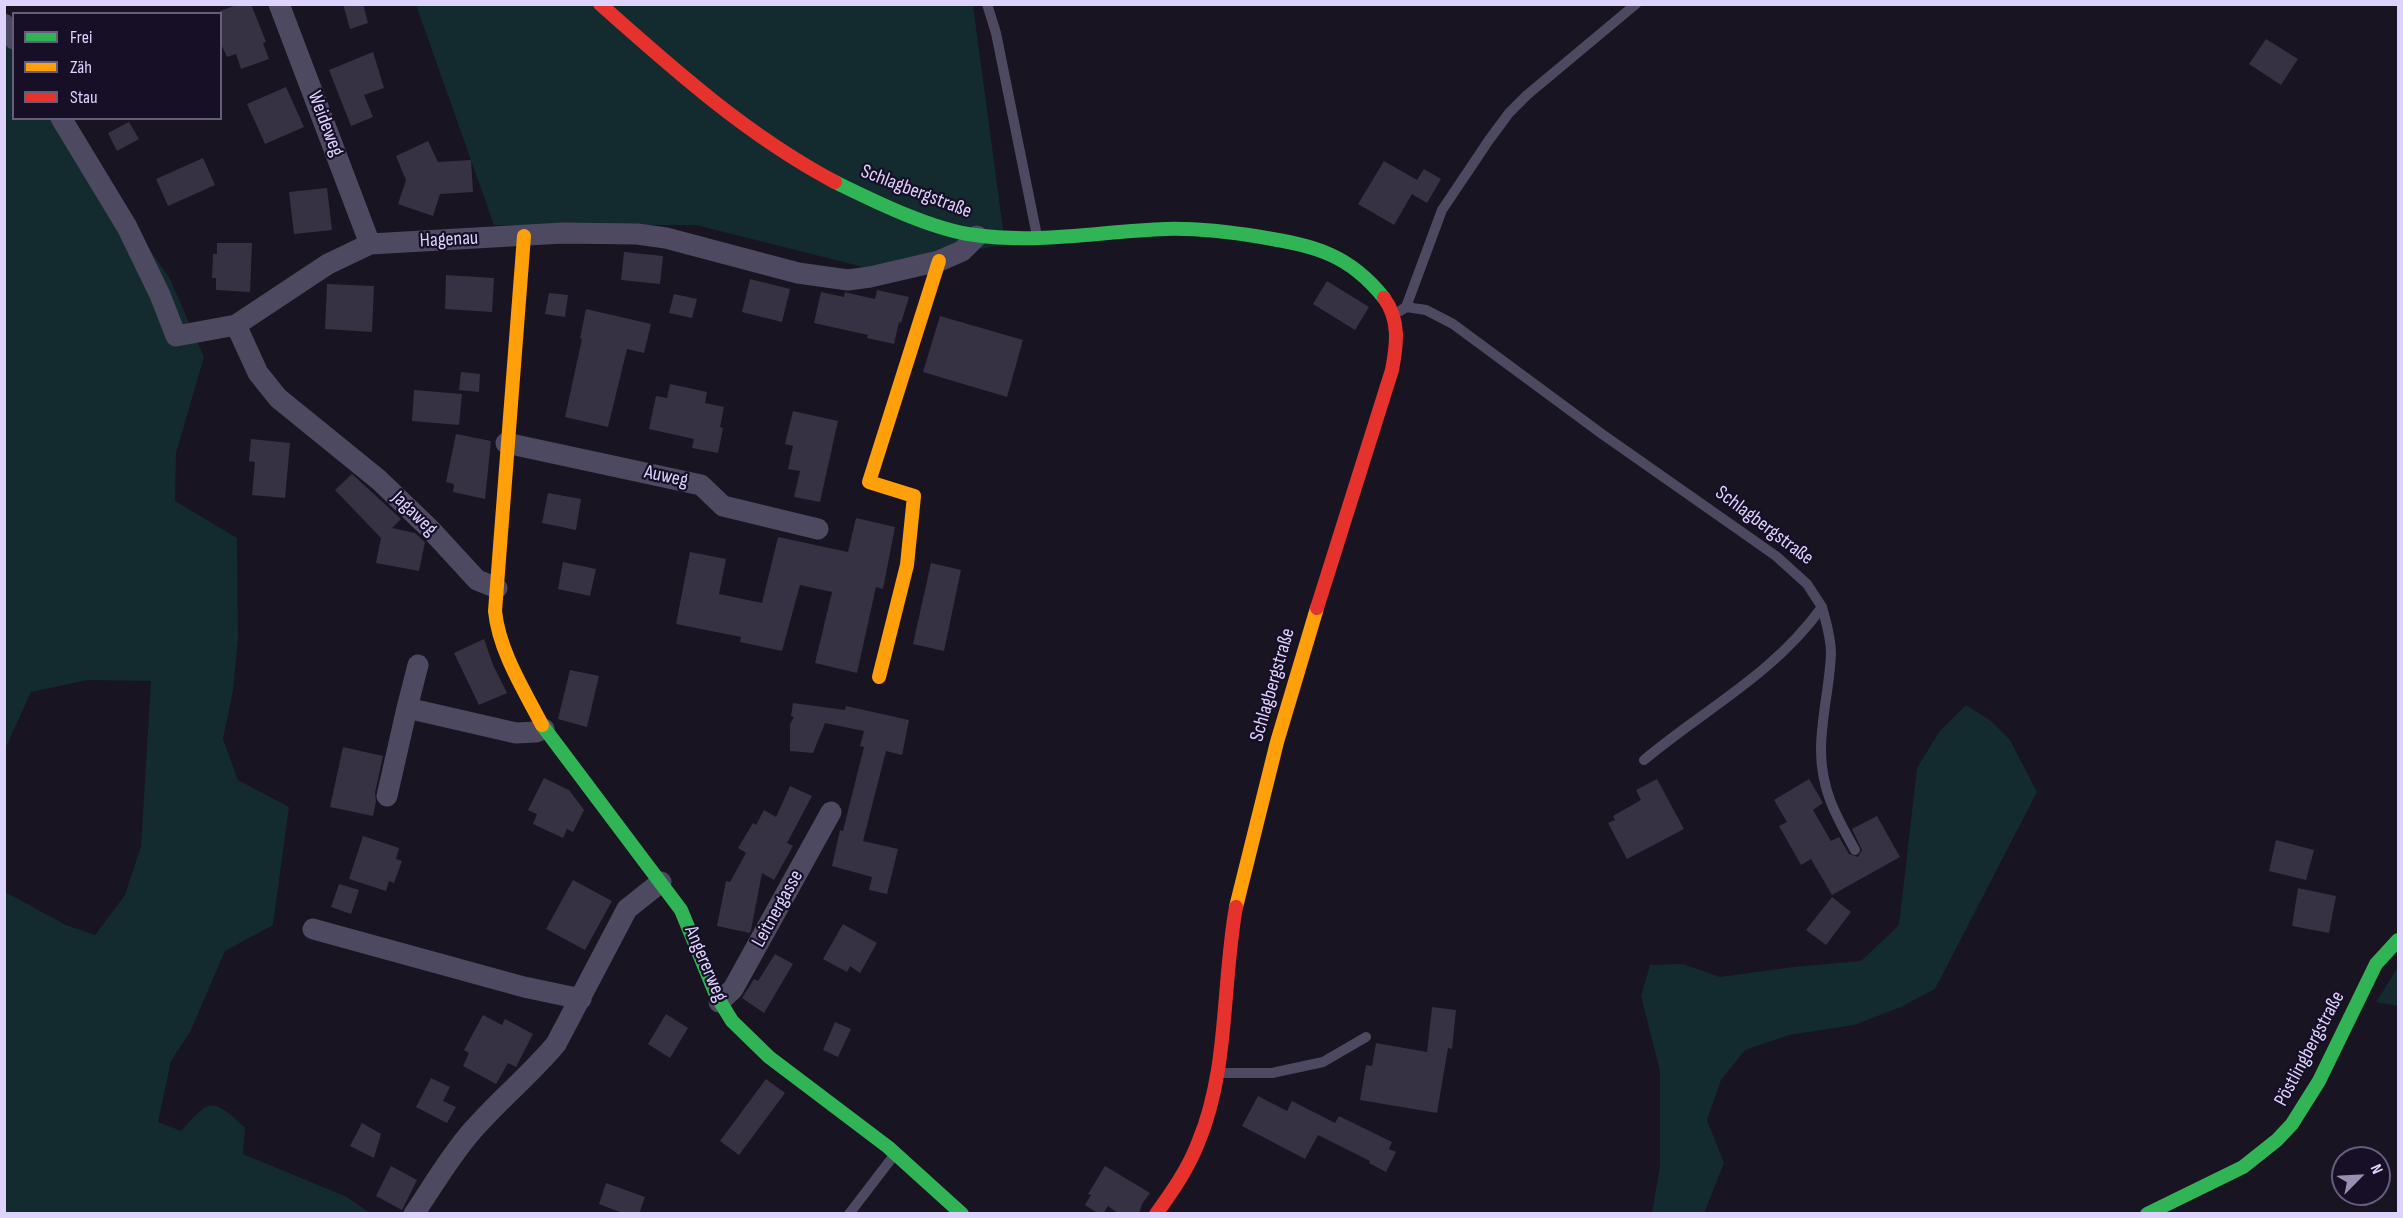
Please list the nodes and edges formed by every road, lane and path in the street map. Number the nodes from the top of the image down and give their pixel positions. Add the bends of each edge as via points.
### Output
1 (279, 4) edge
2 (600, 4) edge
3 (987, 4) edge
4 (1636, 4) edge
5 (62, 120) edge
6 (524, 236) junction
7 (977, 236) junction
8 (1037, 236) junction
9 (370, 244) junction
10 (939, 261) junction
11 (1400, 311) junction
12 (236, 325) junction
13 (506, 442) junction
14 (818, 529) dead end
15 (497, 588) junction
16 (1822, 607) junction
17 (418, 665) dead end
18 (879, 677) dead end
19 (407, 708) junction
20 (544, 729) junction
21 (1644, 760) dead end
22 (387, 796) dead end
23 (831, 812) dead end
24 (1855, 850) dead end
25 (661, 882) junction
26 (313, 929) dead end
27 (2398, 940) edge
28 (581, 999) junction
29 (719, 1002) junction
30 (1366, 1037) dead end
31 (1216, 1073) junction
32 (897, 1152) junction
33 (414, 1214) edge
34 (849, 1214) edge
35 (962, 1214) edge
36 (1156, 1214) edge
37 (2147, 1214) edge

1 - 9 street, Weideweg
2 - 7 street, Schlagbergstraße via 672,68 770,141 823,174 879,202
3 - 8 lane
4 - 11 lane, Schlagbergstraße via 1509,113 1442,210
5 - 12 street, Hagenau via 128,227 176,336
6 - 9 street, Hagenau
6 - 10 street, Hagenau via 603,232 666,238 827,279 870,277
6 - 13 street
7 - 8 street, Schlagbergstraße
7 - 10 street, Hagenau via 962,251
8 - 11 street, Schlagbergstraße via 1183,229 1302,246 1351,265
9 - 12 street, Hagenau via 328,264
10 - 18 street via 869,482 914,496 908,557
11 - 16 lane, Schlagbergstraße via 1426,310 1453,324 1797,574
11 - 31 street, Schlagbergstraße via 1388,387 1307,637 1245,863 1229,947
12 - 15 street, Jagaweg via 258,373 278,399 379,480 477,580
13 - 14 street, Auweg via 701,485 723,506
13 - 15 street
15 - 20 street via 495,611 501,637
16 - 21 lane via 1808,627 1754,678
16 - 24 lane, Schlagbergstraße via 1831,651 1822,771 1833,812
17 - 19 street
19 - 20 street via 516,733
19 - 22 street
20 - 25 street
23 - 29 street, Leitnergasse via 733,989
25 - 28 street via 627,909
25 - 29 street, Angererweg via 688,922
26 - 28 street
27 - 37 street, Pöstlingbergstraße via 2376,964 2319,1081 2292,1124 2243,1167
28 - 33 street via 556,1044 472,1131
29 - 32 street, Angererweg via 732,1022 758,1047
30 - 31 lane via 1323,1062 1272,1073
31 - 36 street, Schlagbergstraße via 1196,1149
32 - 34 lane
32 - 35 street, Angererweg

